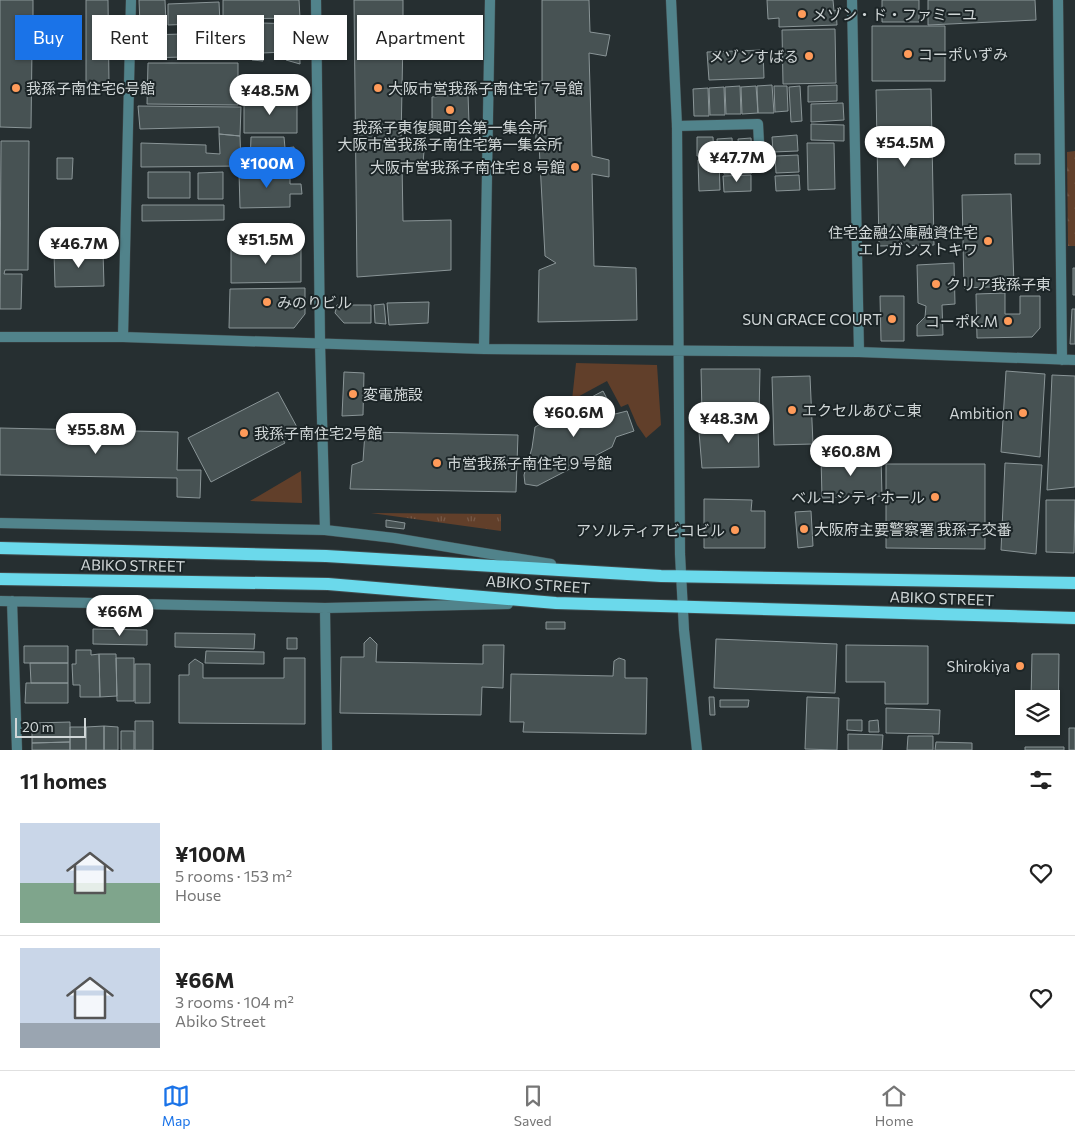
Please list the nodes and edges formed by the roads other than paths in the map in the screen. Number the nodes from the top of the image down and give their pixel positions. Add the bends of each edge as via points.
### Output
1 (131, 0) edge
2 (316, 0) edge
3 (490, 0) edge
4 (672, 0) edge
5 (852, 0) edge
6 (1058, 0) edge
7 (677, 126) junction
8 (760, 162) dead end
9 (0, 337) edge
10 (123, 337) junction
11 (320, 343) junction
12 (484, 349) junction
13 (680, 352) junction
14 (859, 352) junction
15 (1062, 360) junction
16 (1075, 360) edge
17 (0, 523) edge
18 (325, 530) junction
19 (0, 548) edge
20 (583, 570) junction
21 (682, 576) junction
22 (0, 579) edge
23 (1075, 582) edge
24 (0, 601) edge
25 (12, 601) junction
26 (556, 603) junction
27 (683, 607) junction
28 (325, 608) junction
29 (1075, 618) edge
30 (17, 750) edge
31 (327, 750) edge
32 (697, 750) edge

1 - 10 street
2 - 11 street
3 - 12 street
4 - 7 street
5 - 14 street
6 - 15 street
7 - 8 street via 758,124
7 - 13 street
9 - 10 street
10 - 11 street
11 - 12 street
11 - 18 street
12 - 13 street
13 - 14 street
13 - 21 street
14 - 15 street
15 - 16 street
17 - 18 street
18 - 20 street via 394,538
19 - 20 main road, ABIKO STREET via 326,556
20 - 21 main road, ABIKO STREET
21 - 23 main road, ABIKO STREET
21 - 27 street
22 - 26 main road, ABIKO STREET via 328,584
24 - 25 street
25 - 28 street
25 - 30 street
26 - 27 main road, ABIKO STREET
26 - 28 street
27 - 29 main road, ABIKO STREET
27 - 32 street
28 - 31 street

